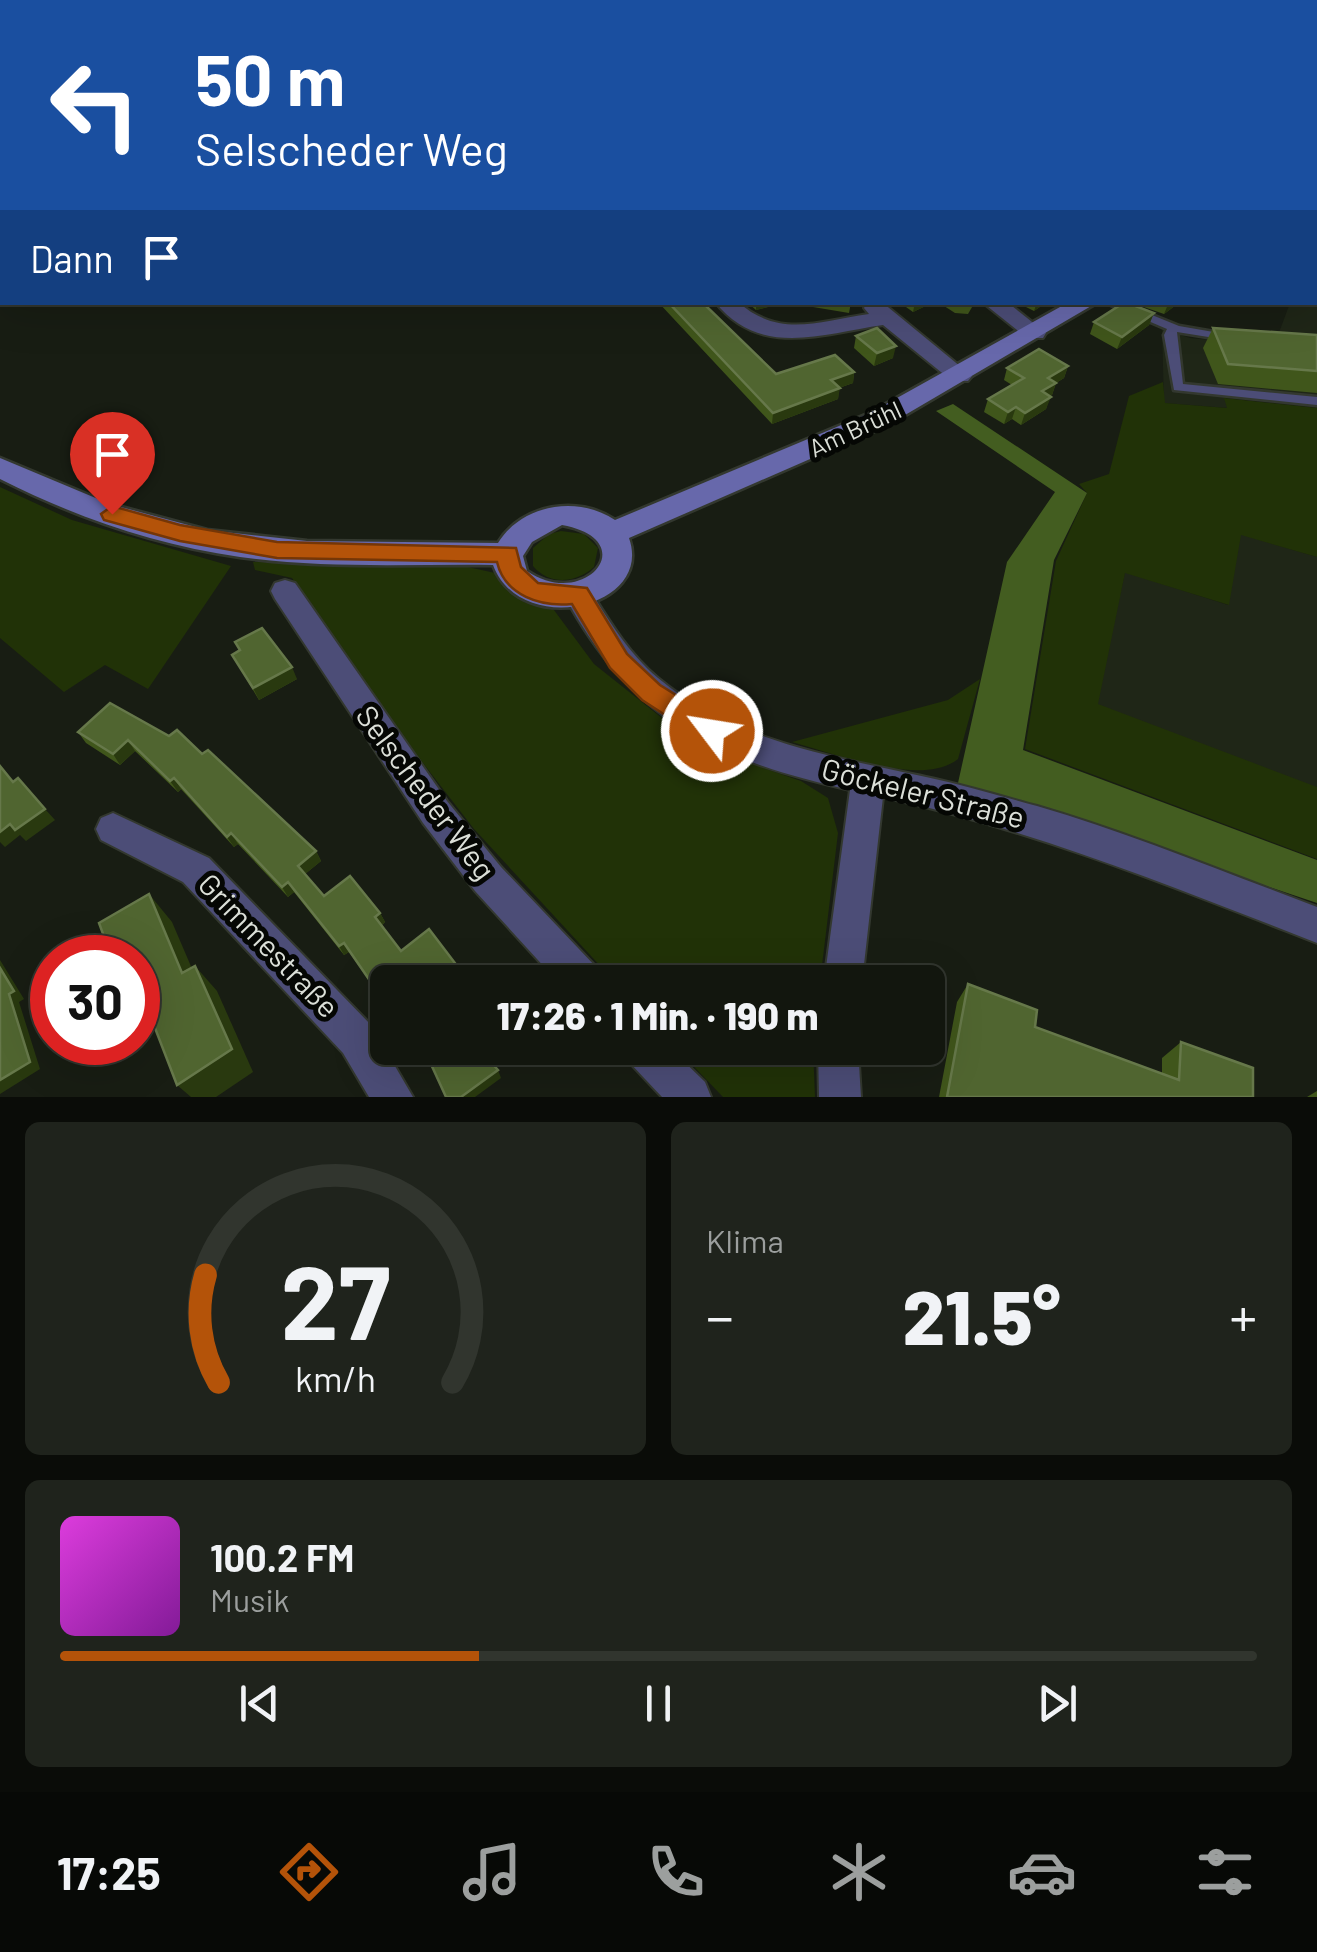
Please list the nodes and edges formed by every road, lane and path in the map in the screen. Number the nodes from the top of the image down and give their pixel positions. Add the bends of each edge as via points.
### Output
1 (728, 305) edge
2 (871, 305) edge
3 (996, 305) edge
4 (1082, 305) edge
5 (1116, 305) edge
6 (886, 318) junction
7 (1173, 328) junction
8 (1036, 332) junction
9 (1240, 338) edge
10 (960, 376) junction
11 (1317, 402) edge
12 (0, 468) edge
13 (613, 533) junction
14 (508, 554) junction
15 (284, 591) dead end
16 (578, 595) junction
17 (868, 780) junction
18 (113, 829) dead end
19 (1317, 925) edge
20 (567, 965) edge
21 (845, 965) edge
22 (659, 1065) edge
23 (839, 1065) edge
24 (392, 1097) edge
25 (690, 1097) edge
26 (840, 1097) edge

1 - 6 street via 752,326 783,334
2 - 6 street
3 - 8 street
4 - 8 street, Am Brühl
5 - 7 lane
6 - 10 street
7 - 9 lane
7 - 11 lane via 1178,386
8 - 10 street, Am Brühl
10 - 13 street, Am Brühl via 879,420
12 - 14 street via 112,514 250,546
13 - 14 street via 590,518 548,517 523,530
13 - 16 street via 620,548 613,574
14 - 16 street via 517,580 530,590
15 - 20 street, Selscheder Weg via 434,812
16 - 17 street, Göckeler Straße via 618,661 690,720 785,760
17 - 19 street, Göckeler Straße via 1059,829
17 - 21 street
18 - 24 street, Grimmestraße via 196,870 357,1038
22 - 25 street
23 - 26 street

